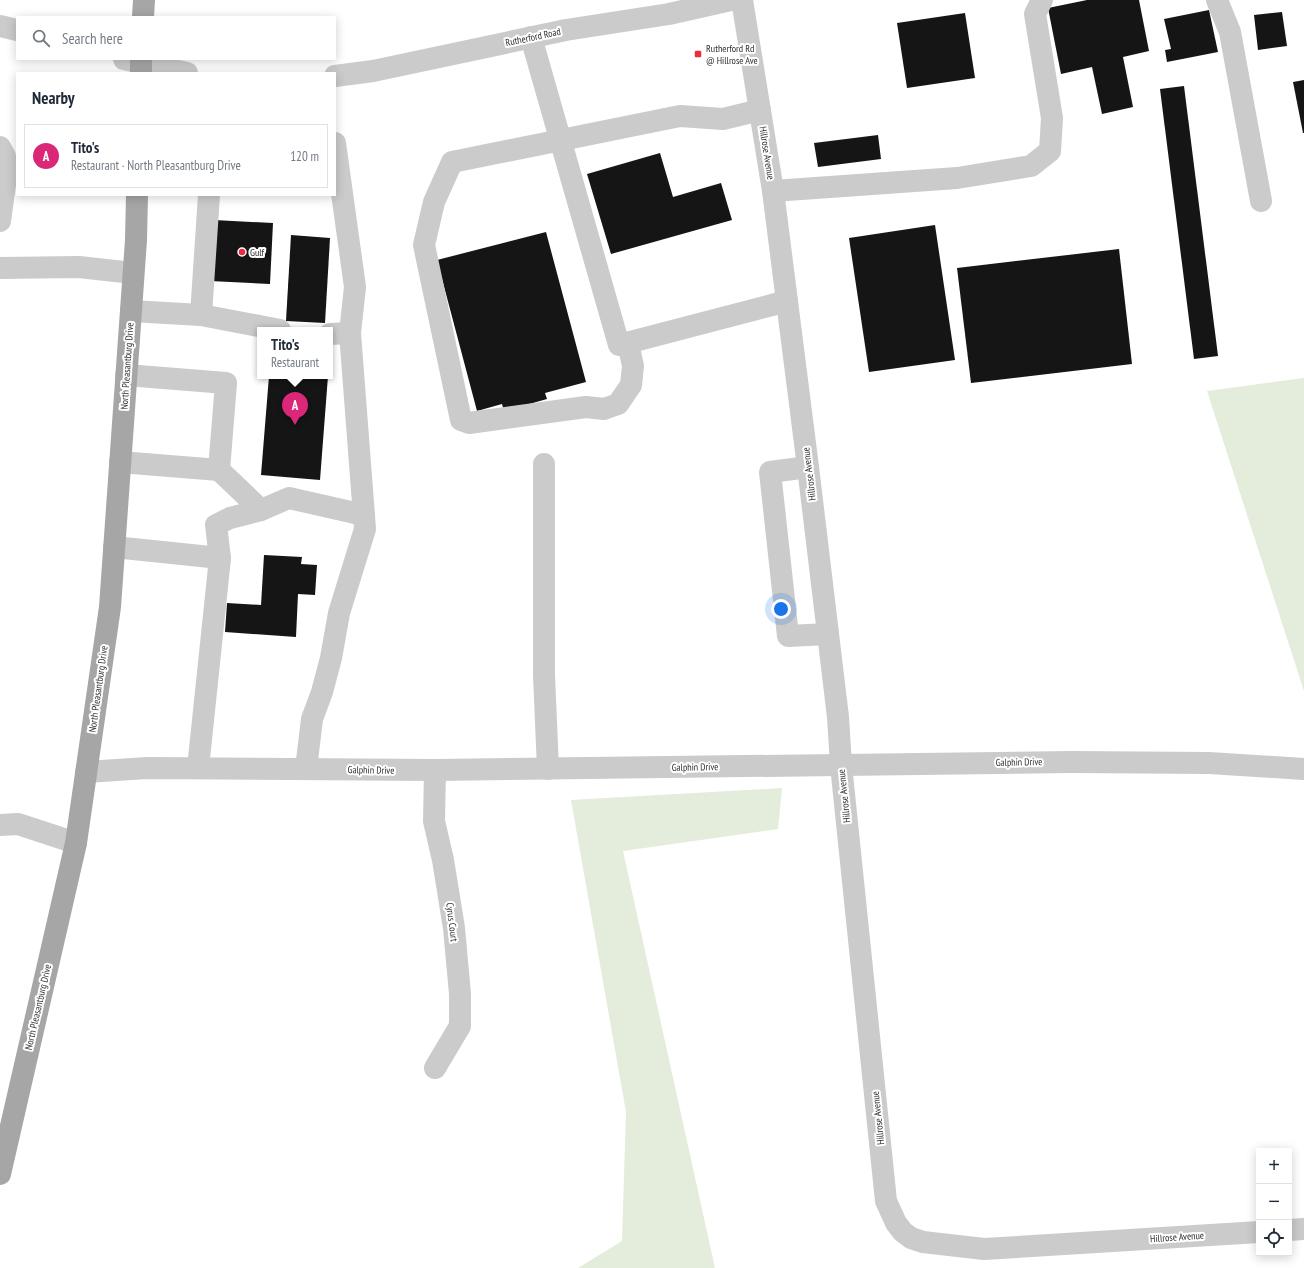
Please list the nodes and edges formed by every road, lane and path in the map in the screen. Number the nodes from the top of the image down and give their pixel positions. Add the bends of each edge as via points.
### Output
1 (144, 0) edge
2 (731, 0) edge
3 (742, 0) edge
4 (1042, 0) edge
5 (1217, 0) edge
6 (648, 9) edge
7 (143, 16) edge
8 (0, 26) edge
9 (16, 30) edge
10 (531, 37) junction
11 (137, 64) edge
12 (181, 72) edge
13 (336, 76) edge
14 (760, 110) junction
15 (561, 140) junction
16 (0, 147) edge
17 (336, 156) edge
18 (337, 170) edge
19 (773, 191) junction
20 (137, 196) edge
21 (209, 196) edge
22 (1261, 201) dead end
23 (0, 221) edge
24 (0, 268) edge
25 (133, 273) junction
26 (787, 301) junction
27 (131, 311) junction
28 (201, 315) junction
29 (264, 327) edge
30 (340, 334) edge
31 (628, 343) junction
32 (126, 375) junction
33 (120, 462) junction
34 (544, 464) dead end
35 (808, 467) junction
36 (219, 470) junction
37 (261, 510) junction
38 (364, 515) junction
39 (114, 547) junction
40 (220, 558) junction
41 (828, 634) junction
42 (841, 765) junction
43 (198, 768) junction
44 (306, 769) junction
45 (548, 769) junction
46 (1304, 769) edge
47 (434, 770) junction
48 (86, 772) junction
49 (0, 825) edge
50 (76, 843) junction
51 (435, 1068) dead end
52 (0, 1174) edge
53 (1304, 1229) edge
54 (1292, 1230) edge
55 (1256, 1232) edge

1 - 7 main road
2 - 6 street, Rutherford Road via 669,14
3 - 14 street, Hillrose Avenue
4 - 19 street via 1035,14 1052,118 1051,138 1050,151 1031,166 957,178
5 - 22 street via 1230,32
6 - 10 street, Rutherford Road
8 - 9 street
10 - 13 street, Rutherford Road via 373,71
10 - 15 street
11 - 12 street
14 - 15 street via 724,119 680,116
14 - 19 street, Hillrose Avenue
15 - 31 street via 619,345
15 - 31 street via 452,162 434,202 424,245 461,420 469,423 586,407 604,409 618,404 631,384 632,366
16 - 23 street via 5,156 6,177
17 - 18 street
18 - 30 street via 355,287
19 - 26 street, Hillrose Avenue
20 - 25 main road, North Pleasantburg Drive
21 - 28 street
24 - 25 street via 79,267
25 - 27 main road, North Pleasantburg Drive
26 - 31 street
26 - 35 street, Hillrose Avenue
27 - 28 street
27 - 32 main road, North Pleasantburg Drive
28 - 29 street
30 - 38 street
32 - 33 main road, North Pleasantburg Drive
32 - 36 street via 226,382
33 - 36 street
33 - 39 main road, North Pleasantburg Drive
34 - 45 street via 544,675
35 - 41 street, Hillrose Avenue
35 - 41 street via 770,472 788,636
36 - 37 street
37 - 38 street via 289,498
37 - 40 street via 230,518 216,525
38 - 44 street via 365,529 339,613 331,658 312,719
39 - 40 street
39 - 48 main road, North Pleasantburg Drive via 110,607
40 - 43 street
41 - 42 street, Hillrose Avenue
42 - 45 street, Galphin Drive
42 - 46 street, Galphin Drive via 1201,762
42 - 55 street, Hillrose Avenue via 886,1201 903,1232 923,1242 984,1249
43 - 44 street, Galphin Drive
43 - 48 street, Galphin Drive
44 - 47 street, Galphin Drive
45 - 47 street, Galphin Drive
47 - 51 street, Cyrus Court via 434,821 454,928 460,994 460,1026
48 - 50 main road, North Pleasantburg Drive
49 - 50 street via 18,824
50 - 52 main road, North Pleasantburg Drive
53 - 54 street

